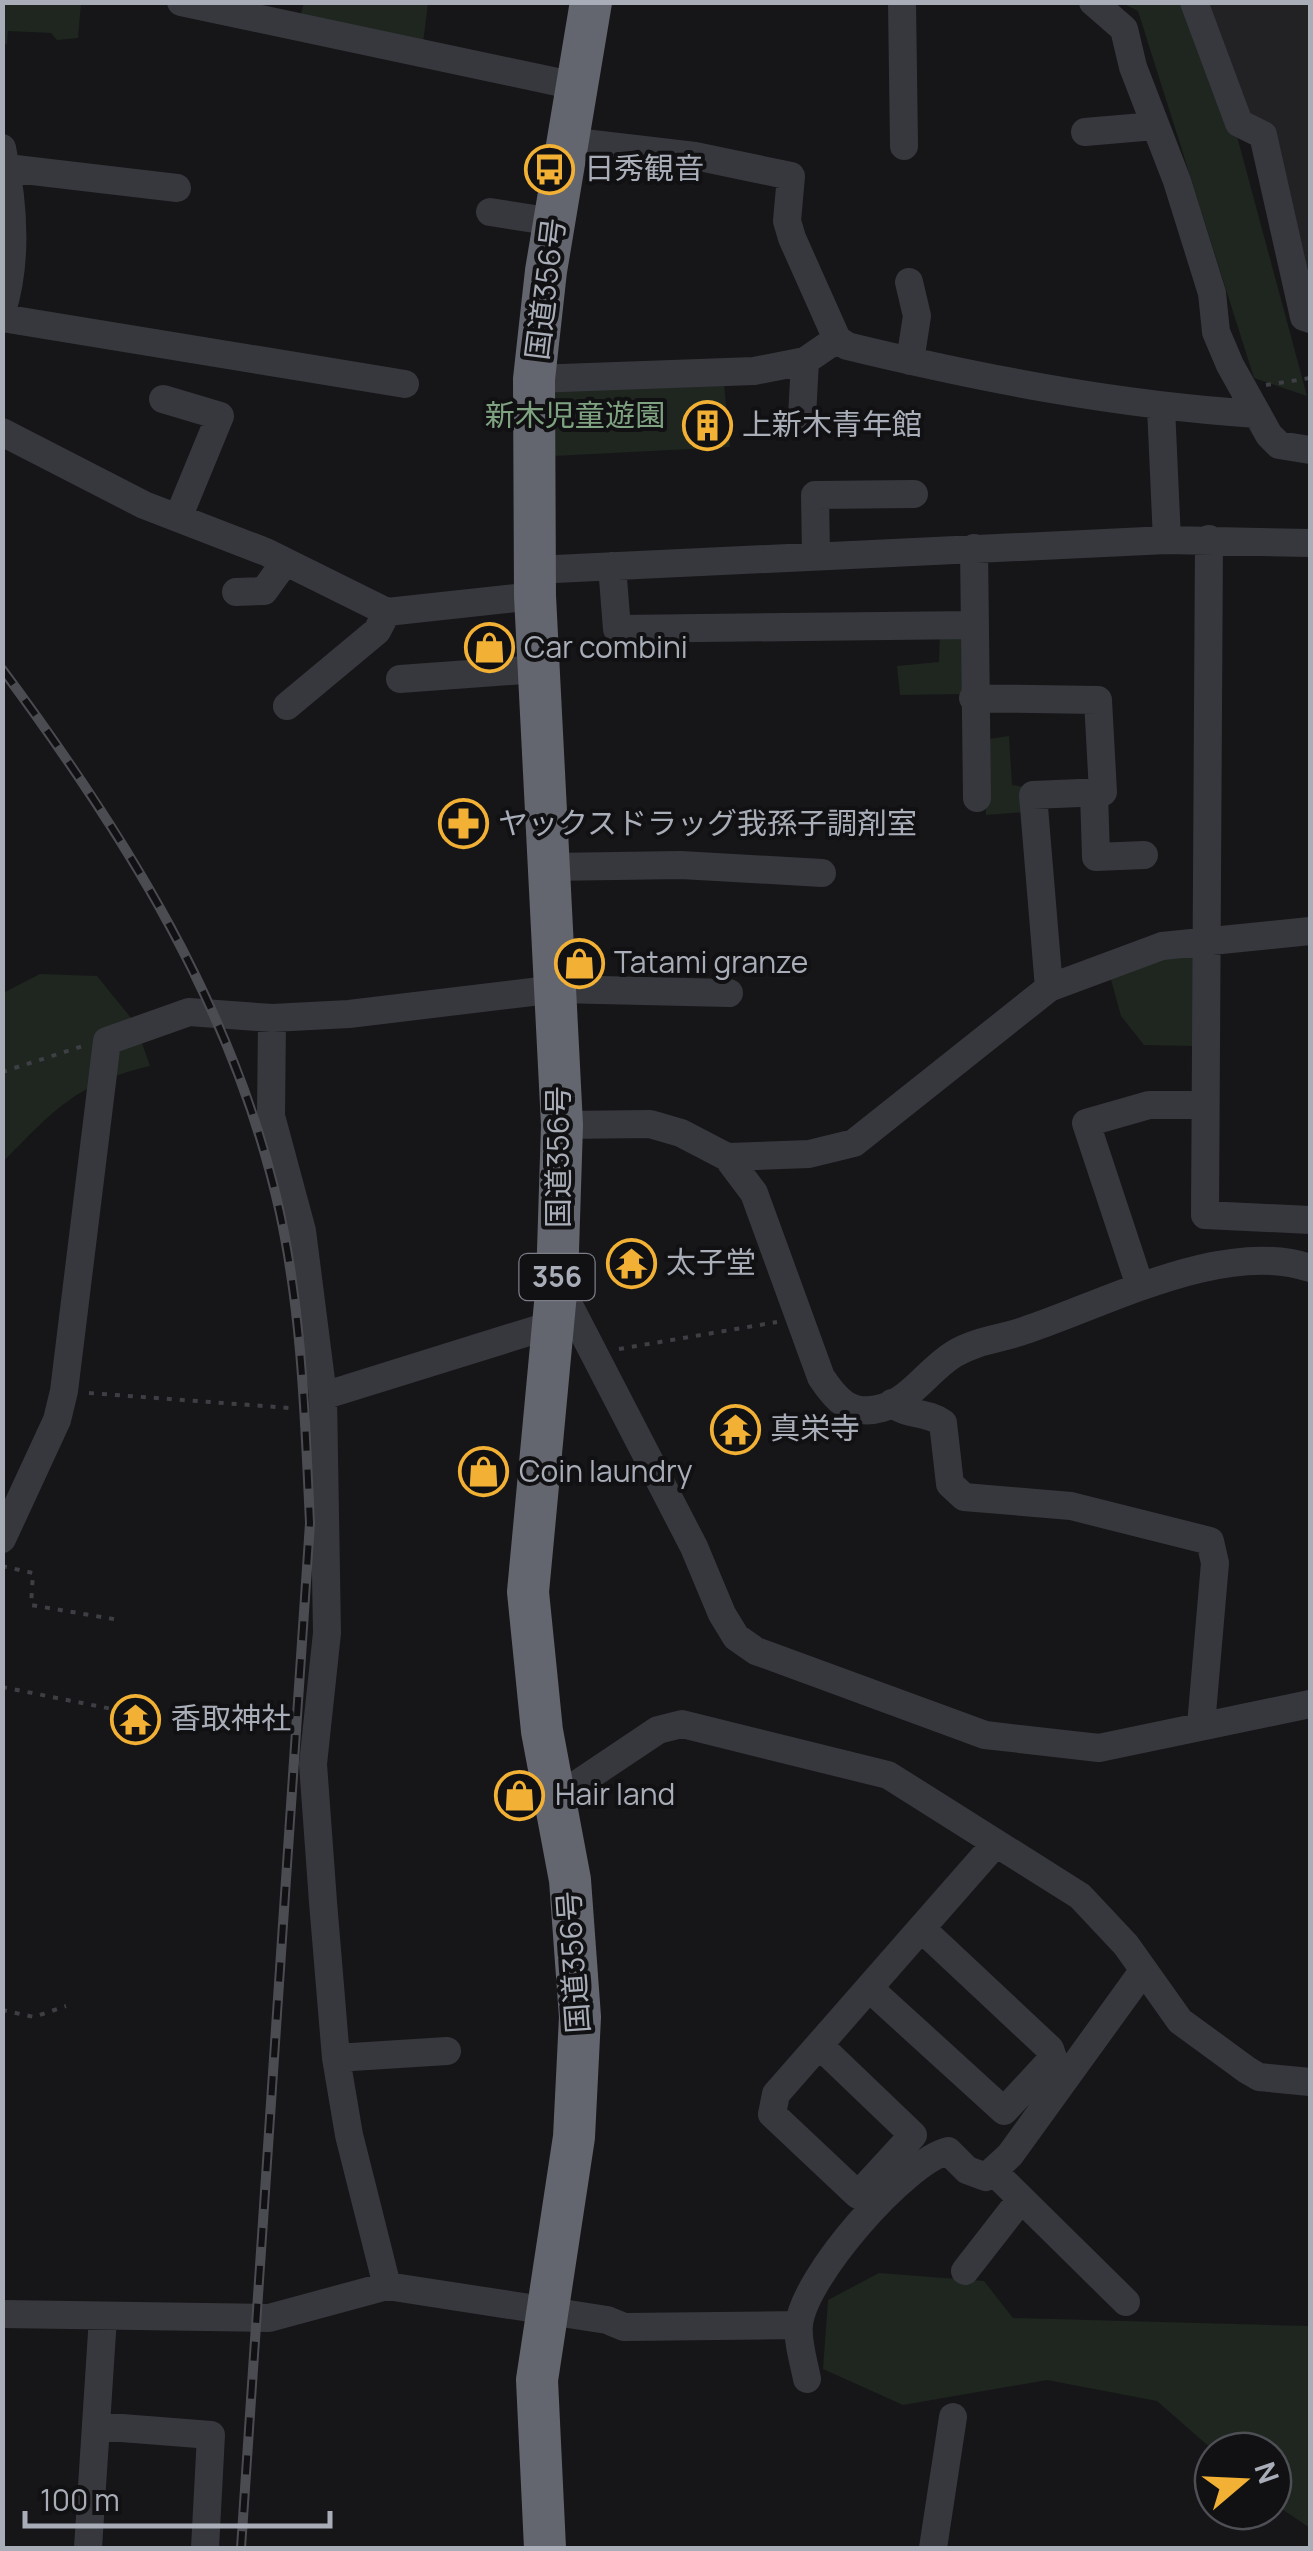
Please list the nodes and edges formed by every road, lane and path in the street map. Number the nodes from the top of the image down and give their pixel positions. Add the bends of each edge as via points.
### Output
1 (180, 2) edge
2 (591, 2) edge
3 (902, 2) edge
4 (1092, 2) edge
5 (1194, 2) edge
6 (576, 86) junction
7 (1155, 126) junction
8 (1085, 132) dead end
9 (567, 141) junction
10 (904, 146) dead end
11 (4, 158) edge
12 (177, 188) dead end
13 (490, 212) dead end
14 (554, 222) junction
15 (909, 282) dead end
16 (2, 315) edge
17 (1310, 319) edge
18 (838, 339) junction
19 (805, 361) junction
20 (910, 361) junction
21 (1310, 378) edge
22 (534, 379) junction
23 (405, 384) dead end
24 (1243, 388) junction
25 (164, 398) dead end
26 (1161, 408) junction
27 (1258, 414) junction
28 (802, 417) dead end
29 (2, 432) edge
30 (1310, 450) edge
31 (914, 494) dead end
32 (178, 518) junction
33 (1209, 539) junction
34 (1167, 540) junction
35 (1310, 542) edge
36 (974, 548) junction
37 (816, 556) junction
38 (286, 562) junction
39 (612, 566) junction
40 (534, 583) junction
41 (236, 592) dead end
42 (387, 612) junction
43 (974, 625) junction
44 (538, 669) junction
45 (400, 680) dead end
46 (973, 698) junction
47 (288, 706) dead end
48 (1094, 792) junction
49 (977, 798) dead end
50 (1144, 855) dead end
51 (549, 867) junction
52 (822, 873) dead end
53 (1310, 931) edge
54 (1204, 939) junction
55 (1049, 988) junction
56 (557, 989) junction
57 (729, 993) dead end
58 (272, 1018) junction
59 (108, 1041) junction
60 (2, 1072) edge
61 (1205, 1105) junction
62 (562, 1125) junction
63 (726, 1157) junction
64 (1310, 1220) edge
65 (1310, 1268) edge
66 (556, 1282) junction
67 (1140, 1286) junction
68 (799, 1316) junction
69 (552, 1325) junction
70 (594, 1352) junction
71 (64, 1392) junction
72 (323, 1396) junction
73 (892, 1403) junction
74 (290, 1408) dead end
75 (2, 1539) edge
76 (2, 1566) edge
77 (119, 1620) dead end
78 (2, 1687) edge
79 (1310, 1704) edge
80 (112, 1709) dead end
81 (1201, 1725) junction
82 (556, 1799) junction
83 (996, 1843) junction
84 (923, 1930) junction
85 (1143, 1971) junction
86 (869, 1988) junction
87 (66, 2006) dead end
88 (2, 2010) edge
89 (819, 2045) junction
90 (447, 2051) dead end
91 (336, 2058) junction
92 (1310, 2082) edge
93 (993, 2170) junction
94 (1021, 2198) junction
95 (965, 2272) dead end
96 (387, 2286) junction
97 (1126, 2302) dead end
98 (544, 2310) junction
99 (2, 2314) edge
100 (103, 2317) junction
101 (798, 2325) junction
102 (807, 2380) dead end
103 (953, 2416) dead end
104 (96, 2426) junction
105 (88, 2548) edge
106 (204, 2548) edge
107 (545, 2548) edge
108 (933, 2548) edge

1 - 6 street
2 - 6 highway, 国道356号 / 356
3 - 10 street
4 - 7 street via 1124,28
5 - 17 street via 1239,123 1262,135 1304,317
6 - 9 highway, 国道356号 / 356
7 - 8 street
7 - 24 street via 1212,293 1216,332
9 - 14 highway, 国道356号 / 356
9 - 18 street via 695,156 790,176 792,238
11 - 12 street
11 - 16 street via 12,248
13 - 14 street
14 - 22 highway, 国道356号 / 356
15 - 20 street via 917,316
16 - 23 street
18 - 19 street
18 - 20 street
19 - 22 street via 738,372
19 - 28 street
20 - 26 street
21 - 24 path
22 - 40 highway, 国道356号 / 356
24 - 27 street
25 - 32 street via 220,416
26 - 27 street
26 - 34 street
27 - 30 street via 1279,445
29 - 32 street
31 - 37 street via 815,496
32 - 38 street
33 - 34 street
33 - 35 street
33 - 54 street
34 - 36 street
36 - 37 street
36 - 43 street
37 - 39 street
38 - 41 street via 264,591
38 - 42 street
39 - 40 street
39 - 43 street via 617,629
40 - 42 street
40 - 44 highway, 国道356号 / 356
42 - 47 street via 377,631
43 - 46 street
44 - 45 street
44 - 51 highway, 国道356号 / 356
46 - 48 street via 1098,700 1102,792
46 - 49 street
48 - 50 street via 1096,856
48 - 55 street via 1033,795
51 - 52 street
51 - 56 highway, 国道356号 / 356
53 - 54 street
54 - 55 street via 1162,946
54 - 61 street
55 - 63 street via 854,1143 809,1154
56 - 57 street
56 - 58 street
56 - 62 highway, 国道356号 / 356
58 - 59 street via 189,1012
58 - 72 street via 272,1116 302,1231
59 - 60 path
59 - 71 street
61 - 64 street via 1205,1215
61 - 67 street via 1149,1105 1086,1123
62 - 63 street via 650,1124
62 - 66 highway, 国道356号 / 356
63 - 68 street via 754,1192
65 - 67 street via 1264,1260
66 - 69 highway, 国道356号 / 356
66 - 70 street
67 - 73 street via 975,1343
68 - 70 path
68 - 73 street via 835,1399 850,1409
69 - 72 street
69 - 82 highway, 国道356号 / 356 via 528,1592
70 - 81 street via 722,1614 736,1637 756,1651 985,1735 1098,1748
71 - 74 path
71 - 75 street
72 - 91 street via 327,1633 313,1764
73 - 81 street via 943,1422 950,1484 964,1498 1071,1506 1210,1541 1215,1563
76 - 77 path via 33,1573 31,1605
78 - 80 path
79 - 81 street
82 - 83 street via 658,1730 682,1724 888,1774
82 - 98 highway, 国道356号 / 356 via 577,1950 580,2078
83 - 84 street
83 - 85 street via 1080,1896
84 - 86 street
84 - 86 street via 1053,2058 1004,2111
85 - 92 street via 1180,2021 1246,2070
85 - 93 street
86 - 89 street
87 - 88 path via 34,2017
89 - 89 street via 776,2094 772,2114 858,2195 913,2135
90 - 91 street
91 - 96 street
93 - 94 street
93 - 101 street via 986,2177 968,2170 948,2151 917,2166 864,2220 813,2288
94 - 95 street
94 - 97 street
96 - 98 street
96 - 100 street via 268,2318
98 - 101 street via 624,2328
98 - 107 highway, 国道356号 / 356 via 538,2400
99 - 100 street
100 - 104 street
101 - 102 street
103 - 108 street
104 - 105 street
104 - 106 street via 211,2435

